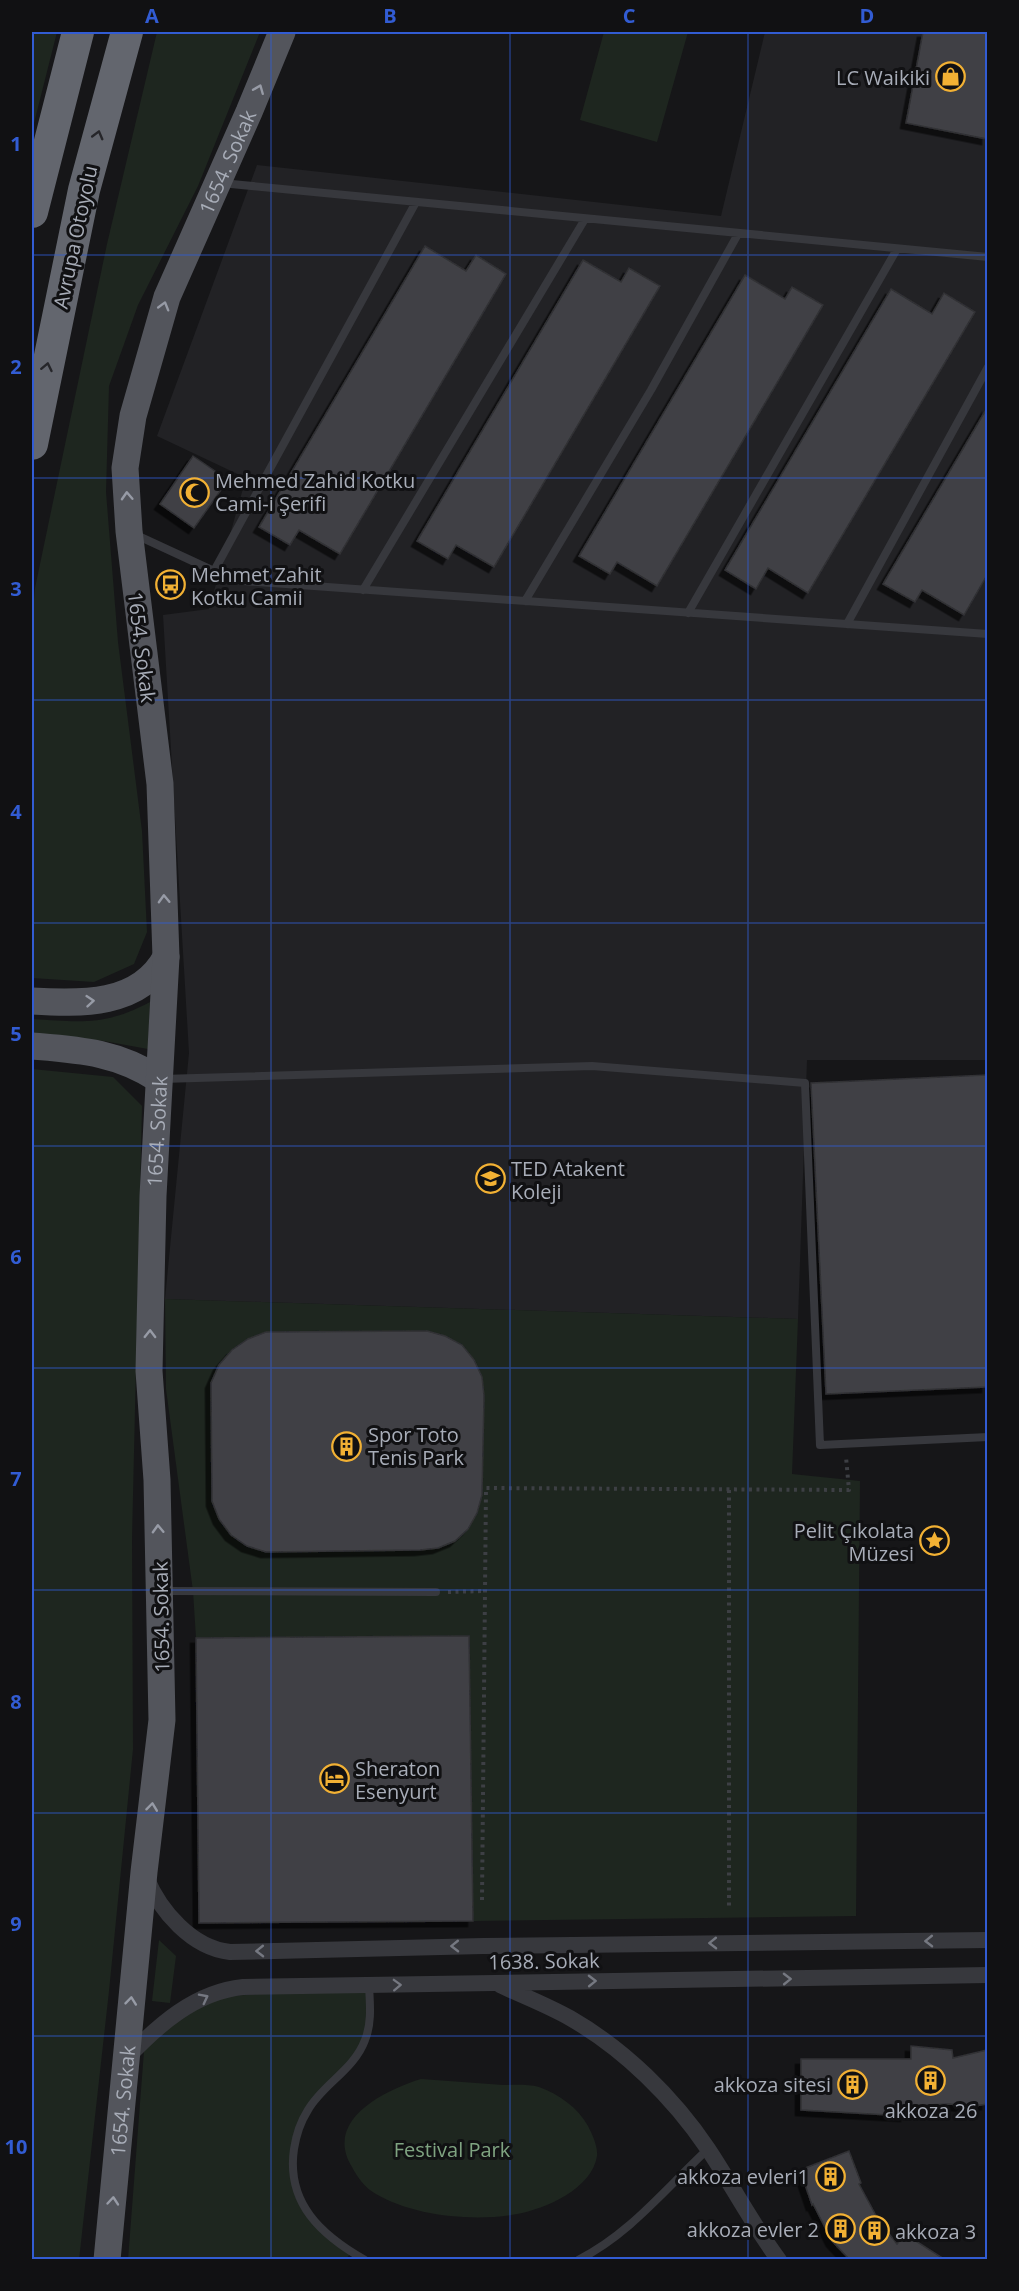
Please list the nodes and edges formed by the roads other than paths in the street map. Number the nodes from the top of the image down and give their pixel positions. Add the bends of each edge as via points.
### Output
1 (78, 32) edge
2 (127, 32) edge
3 (282, 32) edge
4 (218, 183) junction
5 (416, 202) junction
6 (32, 212) edge
7 (585, 219) junction
8 (738, 234) junction
9 (897, 249) junction
10 (987, 257) edge
11 (987, 368) edge
12 (32, 444) edge
13 (129, 531) junction
14 (214, 571) junction
15 (363, 590) junction
16 (525, 601) junction
17 (688, 613) junction
18 (847, 624) junction
19 (987, 634) edge
20 (166, 957) junction
21 (32, 1001) edge
22 (32, 1046) edge
23 (158, 1079) junction
24 (987, 1437) edge
25 (161, 1591) junction
26 (436, 1592) road end
27 (144, 1872) junction
28 (987, 1940) edge
29 (987, 1975) edge
30 (493, 1983) junction
31 (369, 1986) junction
32 (125, 2059) junction
33 (708, 2149) junction
34 (108, 2259) edge
35 (365, 2259) edge
36 (578, 2259) edge
37 (779, 2259) edge

1 - 6 highway
12 -> 2 highway, Avrupa Otoyolu via 84,190
4 -> 3 main road, 1654. Sokak
4 - 5 lane
13 -> 4 main road, 1654. Sokak via 125,468 133,416 167,297
5 - 7 lane
5 - 14 lane
7 - 8 lane
7 - 15 lane
8 - 9 lane
8 - 16 lane via 651,390
9 - 10 lane
9 - 17 lane
11 - 18 lane
13 - 14 lane
20 -> 13 main road, 1654. Sokak via 160,784
14 - 15 lane via 243,581
15 - 16 lane
16 - 17 lane
17 - 18 lane
18 - 19 lane
21 -> 20 main road via 86,1002 115,997 151,979
20 - 23 main road, 1654. Sokak
22 - 23 main road via 109,1056
23 - 24 lane via 592,1066 805,1083 820,1444
25 -> 23 main road, 1654. Sokak via 149,1371
25 - 26 lane
27 -> 25 main road, 1654. Sokak via 162,1720
28 -> 27 street, 1638. Sokak via 230,1952 218,1951 193,1938 159,1902
32 -> 27 main road, 1654. Sokak
30 -> 29 street, 1638. Sokak
31 -> 30 street, 1638. Sokak
30 - 33 street via 569,2018 617,2050 667,2098
32 -> 31 street, 1638. Sokak via 173,2015 214,1993 243,1987
31 - 35 lane via 370,2020 365,2041 349,2067 308,2110 296,2140 293,2167 297,2193 313,2220
34 -> 32 main road, 1654. Sokak
33 - 36 lane via 633,2222 597,2250
33 - 37 street via 756,2229

